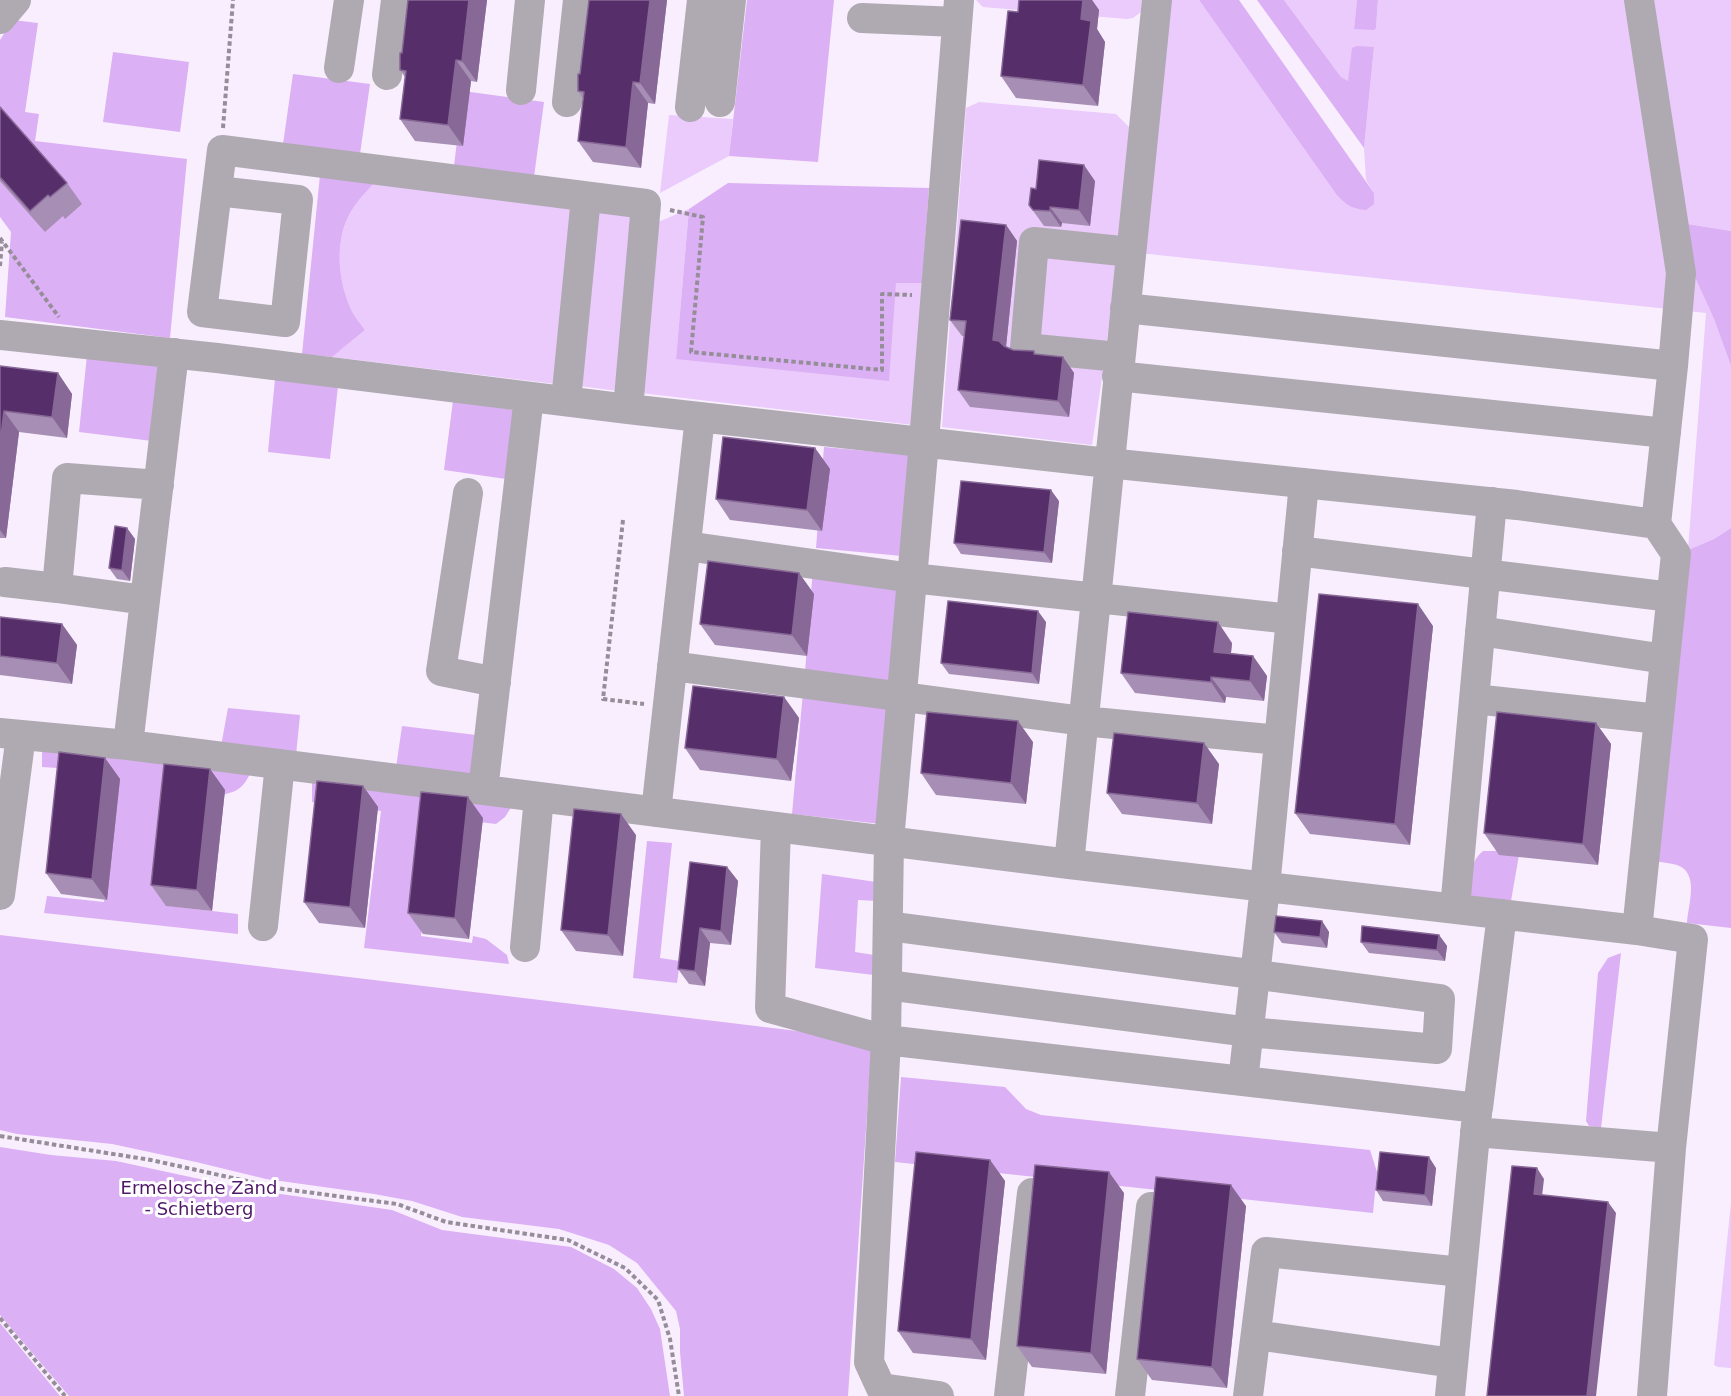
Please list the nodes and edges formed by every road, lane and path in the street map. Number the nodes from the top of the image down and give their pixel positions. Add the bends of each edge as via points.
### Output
1 (16, 0) edge
2 (233, 0) edge
3 (349, 0) edge
4 (396, 0) edge
5 (530, 0) edge
6 (578, 0) edge
7 (702, 0) edge
8 (732, 0) edge
9 (1157, 0) edge
10 (1639, 0) edge
11 (958, 11) edge
12 (862, 18) dead end
13 (0, 20) edge
14 (339, 68) dead end
15 (387, 75) dead end
16 (521, 90) dead end
17 (567, 102) dead end
18 (720, 102) dead end
19 (690, 108) dead end
20 (222, 150) junction
21 (216, 191) junction
22 (586, 197) junction
23 (646, 204) junction
24 (1, 240) edge
25 (1131, 252) junction
26 (0, 266) edge
27 (936, 295) junction
28 (1125, 308) junction
29 (0, 335) edge
30 (78, 343) junction
31 (174, 353) junction
32 (1118, 366) junction
33 (1673, 366) junction
34 (529, 397) junction
35 (566, 401) junction
36 (628, 409) junction
37 (700, 417) junction
38 (1666, 434) junction
39 (924, 442) junction
40 (1108, 463) junction
41 (1304, 483) junction
42 (159, 485) junction
43 (468, 493) dead end
44 (1492, 502) junction
45 (622, 520) dead end
46 (1656, 524) junction
47 (686, 546) junction
48 (1297, 551) junction
49 (1485, 573) junction
50 (912, 578) junction
51 (5, 582) dead end
52 (57, 588) junction
53 (1671, 597) junction
54 (1095, 598) junction
55 (145, 600) junction
56 (1291, 619) junction
57 (1480, 631) junction
58 (1665, 659) junction
59 (672, 666) junction
60 (496, 682) junction
61 (902, 697) junction
62 (1474, 699) junction
63 (668, 708) junction
64 (1659, 719) junction
65 (1083, 721) junction
66 (11, 734) edge
67 (1279, 740) junction
68 (128, 745) junction
69 (280, 764) junction
70 (483, 790) junction
71 (539, 797) junction
72 (656, 812) junction
73 (776, 827) junction
74 (889, 841) junction
75 (1069, 864) junction
76 (1265, 886) junction
77 (0, 895) edge
78 (1455, 908) junction
79 (1502, 914) junction
80 (263, 926) dead end
81 (888, 926) junction
82 (1637, 930) junction
83 (525, 947) dead end
84 (1255, 975) junction
85 (887, 985) junction
86 (1249, 1032) junction
87 (886, 1040) junction
88 (1243, 1081) junction
89 (1477, 1120) junction
90 (0, 1136) edge
91 (1671, 1148) junction
92 (1032, 1193) edge
93 (1151, 1208) edge
94 (1462, 1272) junction
95 (0, 1318) edge
96 (1256, 1335) junction
97 (1453, 1363) junction
98 (65, 1396) edge
99 (678, 1396) edge
100 (939, 1396) edge
101 (1009, 1396) edge
102 (1130, 1396) edge
103 (1248, 1396) edge
104 (1450, 1396) edge
105 (1652, 1396) edge

1 - 13 lane
2 - 20 path
3 - 14 lane
4 - 15 lane
5 - 16 lane
6 - 17 lane
7 - 19 lane
8 - 18 lane
9 - 25 lane
10 - 33 lane via 1681,273
11 - 12 lane
11 - 27 lane
20 - 21 lane
20 - 22 lane
21 - 21 lane via 202,312 285,322 297,200
22 - 23 lane
22 - 35 lane
23 - 27 path via 702,217 691,352 882,370 882,294
23 - 36 lane
24 - 26 path
24 - 30 path
25 - 28 lane
25 - 32 lane via 1034,242 1025,348
27 - 39 lane
28 - 32 lane
28 - 33 lane
29 - 30 lane
30 - 31 lane
31 - 34 lane
31 - 42 lane
32 - 38 lane
32 - 40 lane
33 - 38 lane
34 - 35 lane
34 - 60 lane
35 - 36 lane
36 - 37 lane
37 - 39 lane
37 - 47 lane
38 - 46 lane
39 - 40 lane
39 - 50 lane
40 - 41 lane
40 - 54 lane
41 - 44 lane
41 - 48 lane
42 - 52 lane via 67,478
42 - 55 lane
43 - 60 lane via 441,671
44 - 46 lane
44 - 49 lane
45 - 63 path via 603,699
46 - 53 lane via 1676,554
47 - 50 lane
47 - 59 lane
48 - 49 lane
48 - 56 lane
49 - 53 lane
49 - 57 lane
50 - 54 lane
50 - 61 lane
51 - 52 lane
52 - 55 lane
53 - 58 lane
54 - 56 lane
54 - 65 lane
55 - 68 lane
56 - 67 lane
57 - 58 lane
57 - 62 lane
58 - 64 lane
59 - 61 lane
59 - 63 lane
60 - 70 lane
61 - 65 lane
61 - 74 lane
62 - 64 lane
62 - 78 lane
63 - 72 lane
64 - 82 lane
65 - 67 lane
65 - 75 lane
66 - 68 lane
66 - 77 lane
67 - 76 lane
68 - 69 lane
69 - 70 lane
69 - 80 lane
70 - 71 lane
71 - 72 lane
71 - 83 lane
72 - 73 lane
73 - 74 lane
73 - 87 lane via 770,1008
74 - 75 lane
74 - 81 lane
75 - 76 lane
76 - 78 lane
76 - 84 lane
78 - 79 lane
79 - 82 lane
79 - 89 lane
81 - 84 lane
81 - 85 lane
82 - 91 lane via 1693,939
84 - 86 lane
84 - 86 lane via 1440,999 1437,1048
85 - 86 lane
85 - 87 lane
86 - 88 lane
87 - 88 lane
87 - 100 lane via 869,1362 881,1388
88 - 89 lane
89 - 91 lane
89 - 94 lane
90 - 99 path via 151,1160 284,1189 398,1203 446,1222 568,1240 625,1268 658,1300 670,1339
91 - 105 lane
92 - 101 lane
93 - 102 lane
94 - 96 lane via 1266,1252
94 - 97 lane
95 - 98 path
96 - 97 lane
96 - 103 lane
97 - 104 lane

